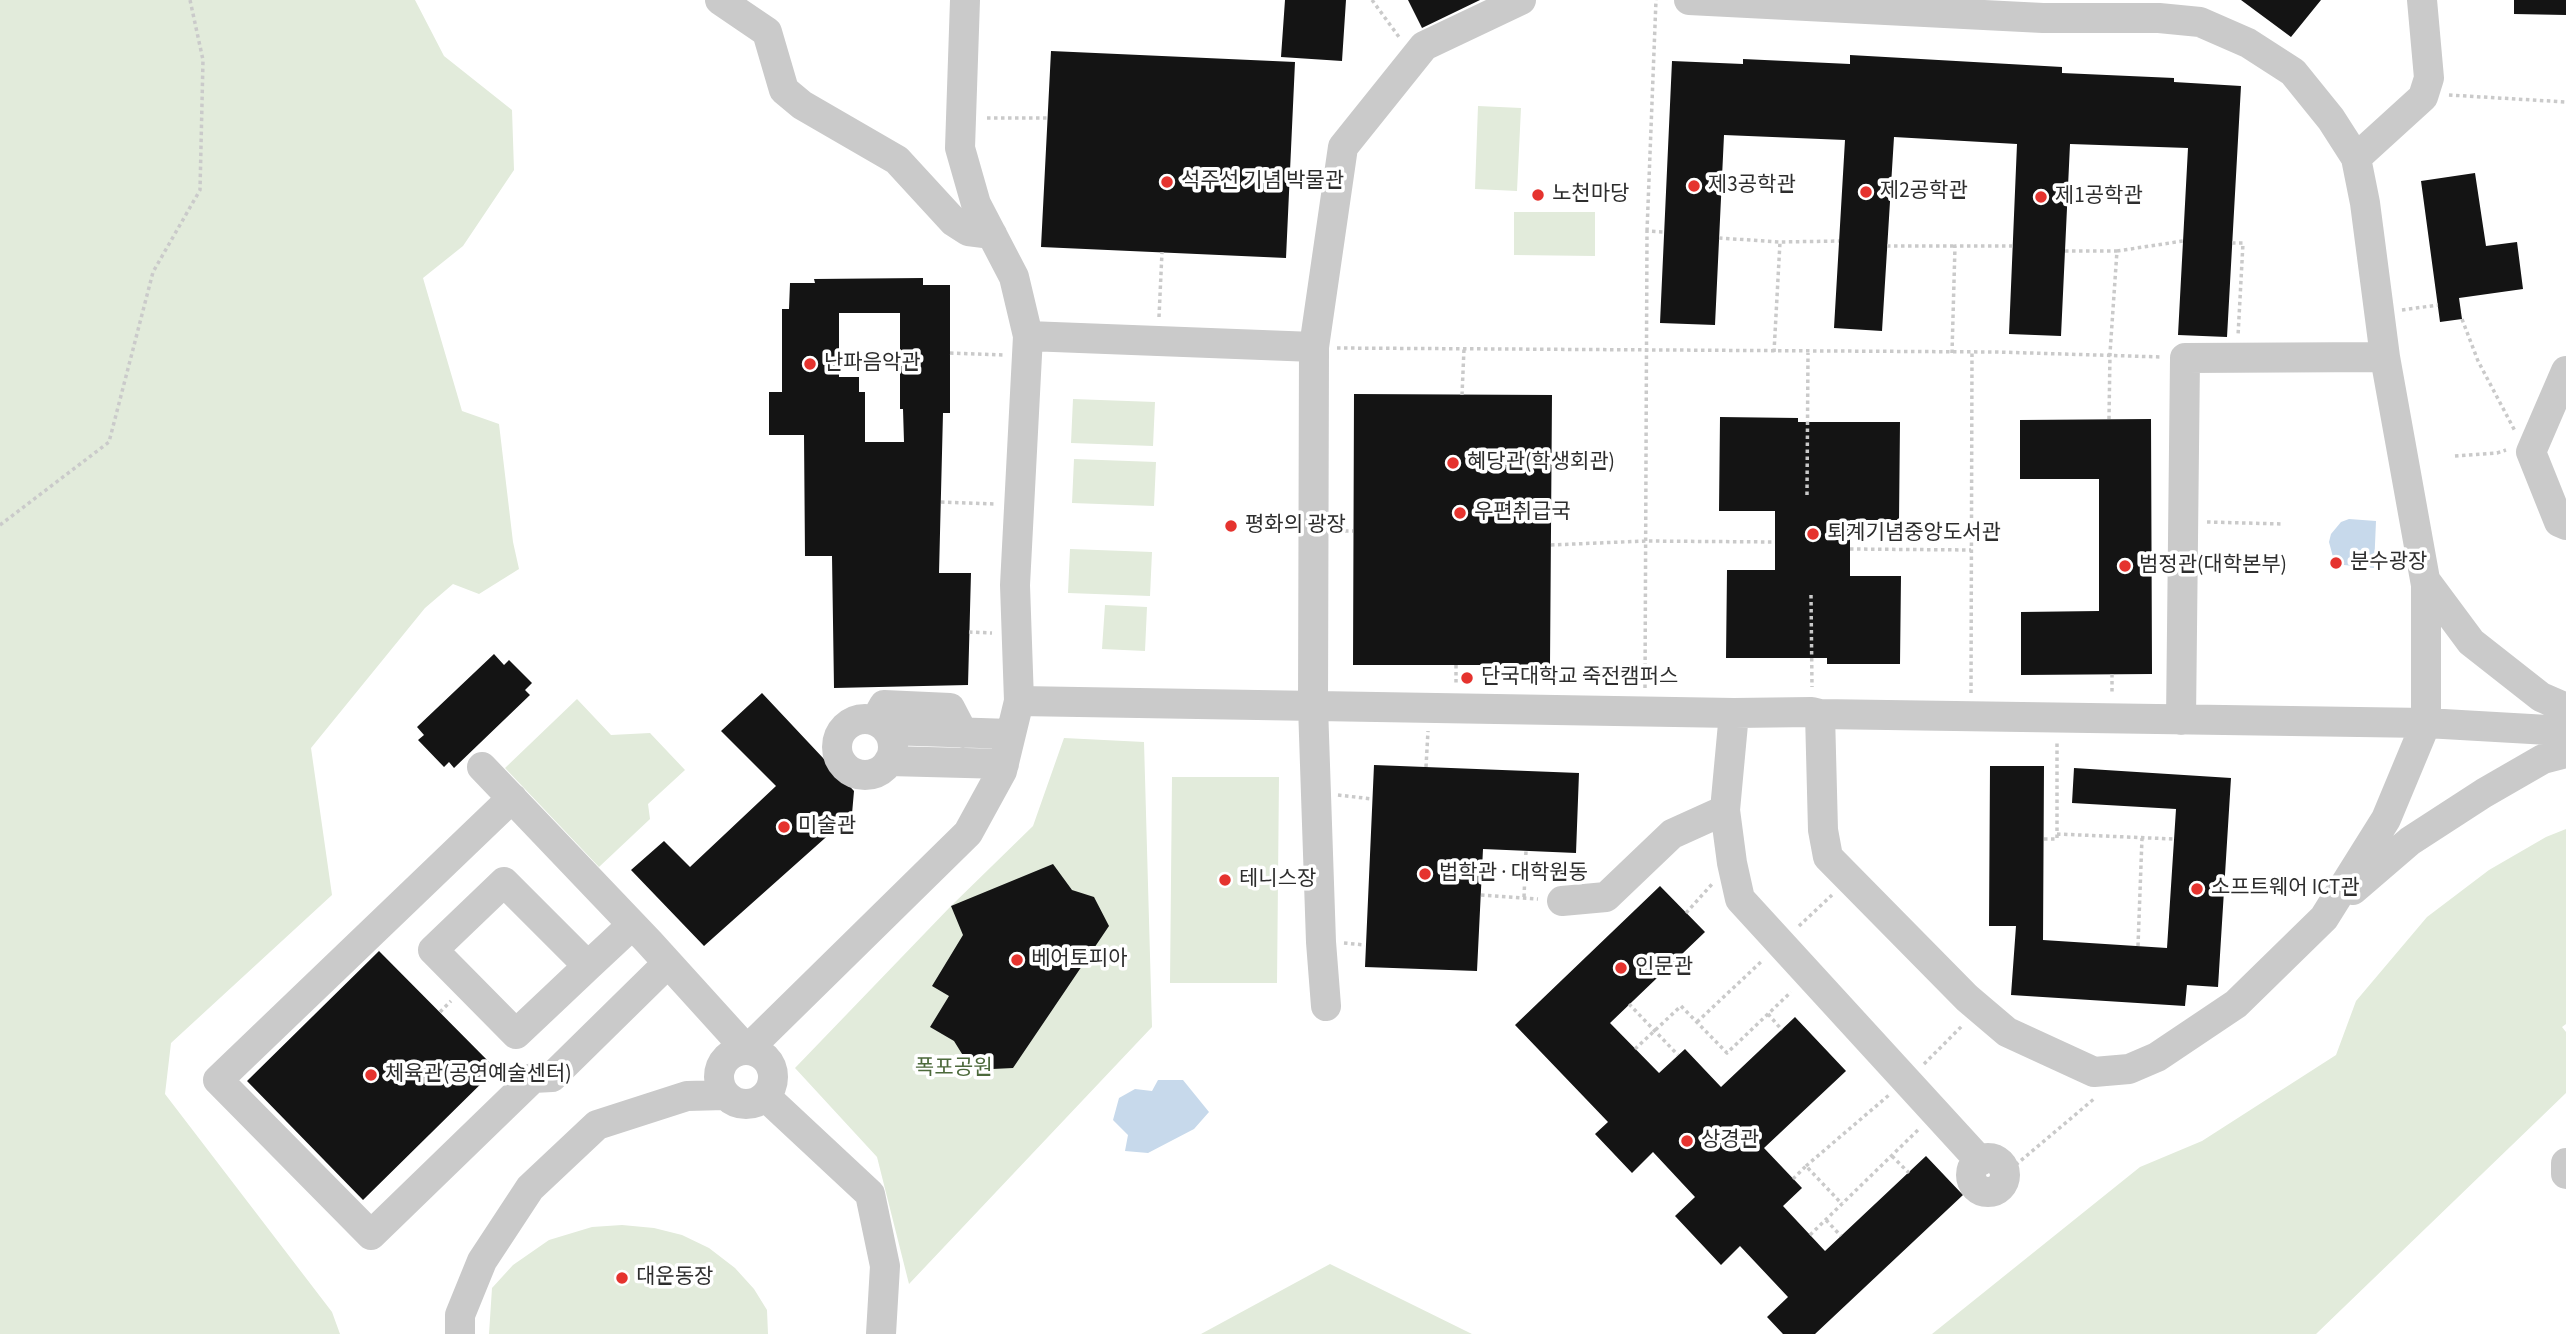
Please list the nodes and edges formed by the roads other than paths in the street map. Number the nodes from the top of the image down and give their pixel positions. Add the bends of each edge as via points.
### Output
1 (720, 0) edge
2 (965, 0) edge
3 (1521, 0) edge
4 (1689, 0) edge
5 (2422, 0) edge
6 (1960, 7) edge
7 (2356, 159) junction
8 (992, 233) junction
9 (1028, 346) junction
10 (1314, 347) junction
11 (2385, 357) junction
12 (2566, 371) edge
13 (2563, 524) edge
14 (2425, 580) junction
15 (1018, 701) junction
16 (1313, 706) junction
17 (2566, 708) edge
18 (1734, 713) junction
19 (1816, 713) junction
20 (2181, 720) junction
21 (2426, 723) junction
22 (881, 726) junction
23 (2566, 731) edge
24 (1011, 734) junction
25 (2566, 753) edge
26 (889, 761) junction
27 (1004, 764) junction
28 (482, 767) dead end
29 (512, 798) junction
30 (1725, 810) junction
31 (1562, 901) road end
32 (2324, 918) junction
33 (632, 925) junction
34 (668, 962) junction
35 (588, 966) junction
36 (1326, 1006) dead end
37 (747, 1050) junction
38 (725, 1095) junction
39 (766, 1097) junction
40 (2566, 1163) edge
41 (1992, 1167) road end
42 (2566, 1174) edge
43 (460, 1334) edge
44 (881, 1334) edge

1 - 8 lane via 767,32 784,90 897,160 954,222 968,231
2 - 8 lane via 960,148 976,204
3 - 10 lane via 1424,46 1343,146
4 - 6 lane
5 - 7 lane via 2429,78 2424,94
6 - 7 lane via 2043,18 2200,22 2248,43 2293,72
7 - 11 lane
8 - 9 lane via 1014,277
9 - 10 lane via 1158,341
9 - 15 lane via 1015,585
10 - 16 lane
11 - 14 lane
11 - 20 lane via 2185,358
12 - 13 lane via 2527,439
14 - 17 lane via 2471,642 2541,697
14 - 21 lane
15 - 16 lane
15 - 24 lane
16 - 18 lane
16 - 36 lane
18 - 19 lane
18 - 30 lane
19 - 20 lane
19 - 32 lane via 1828,857 2007,1032 2094,1072 2129,1069 2157,1057 2236,1004
20 - 21 lane
21 - 23 lane
21 - 32 lane via 2386,819
22 - 24 lane
22 - 26 lane via 892,746
22 - 26 lane via 857,720 849,724 838,738 838,756 857,774 875,773
24 - 27 lane
25 - 32 lane via 2543,759 2410,841
26 - 27 lane
27 - 37 lane via 968,833
28 - 29 lane
29 - 33 lane
29 - 34 lane via 218,1080 371,1235 533,1078 552,1077
30 - 31 lane via 1672,834 1606,897
30 - 41 lane via 1740,899
33 - 34 lane
33 - 35 lane
34 - 37 lane
35 - 35 lane via 516,1034 433,950 504,882
37 - 38 lane via 730,1055 720,1070
37 - 39 lane via 770,1063 773,1080
38 - 39 lane via 750,1104
38 - 43 lane via 687,1096 597,1125 530,1188 482,1261 460,1315
39 - 44 lane via 870,1194 885,1266
40 - 42 lane

